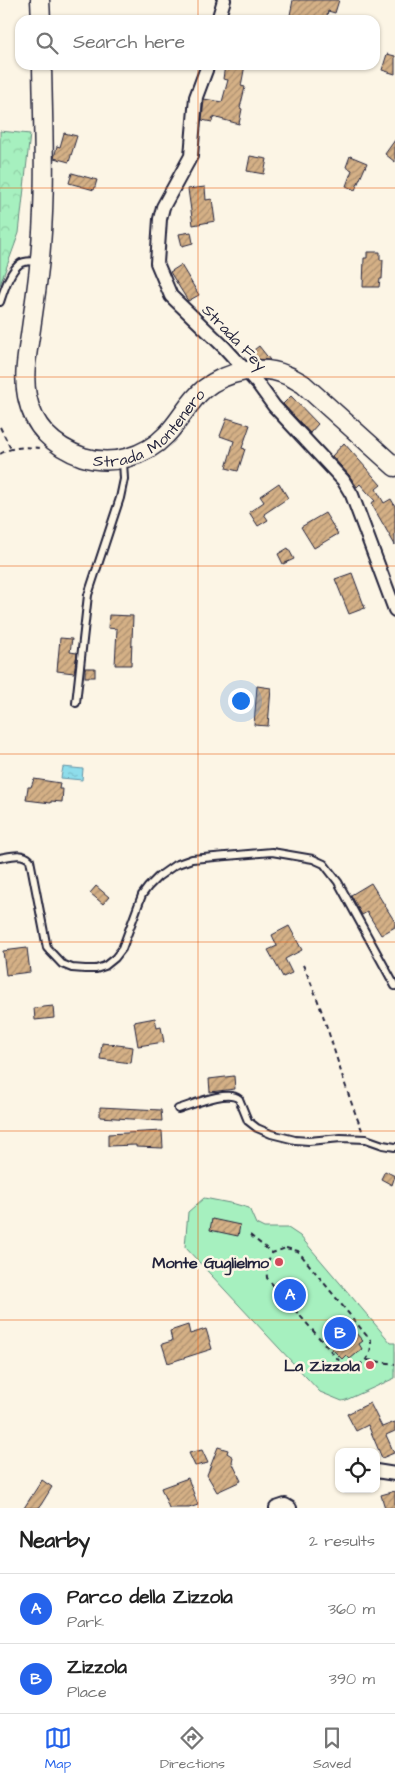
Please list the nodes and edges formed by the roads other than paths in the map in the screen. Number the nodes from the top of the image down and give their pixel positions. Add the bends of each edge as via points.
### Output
1 (40, 0) edge
2 (224, 0) edge
3 (41, 15) edge
4 (220, 15) edge
5 (42, 70) edge
6 (206, 70) edge
7 (40, 261) junction
8 (0, 302) edge
9 (244, 371) junction
10 (124, 459) junction
11 (395, 468) edge
12 (395, 610) edge
13 (76, 703) dead end
14 (0, 858) edge
15 (395, 986) edge
16 (178, 1110) dead end
17 (395, 1147) edge
18 (380, 1472) edge
19 (395, 1474) edge
20 (276, 1508) edge
21 (290, 1508) edge

1 - 3 main road
2 - 4 street
5 - 7 main road, Strada Montenero via 44,204
6 - 9 street, Strada Fey via 196,97 191,156 163,207 157,263 171,296
7 - 8 lane via 28,261 15,269
7 - 10 main road, Strada Montenero via 27,360 27,396 32,410 43,431 63,449 89,459
9 - 10 main road, Strada Montenero via 204,389 166,436 152,447
9 - 11 main road, Strada Montenero via 272,370 303,384
9 - 12 street, Strada Fey via 343,480 352,495
10 - 13 lane via 120,498 88,594
14 - 15 lane via 18,855 30,860 47,948 62,964 85,969 101,968 115,958 122,949 142,895 158,877 175,865 192,859 272,852 314,859 324,864 338,882
16 - 17 lane via 230,1095 239,1099 248,1121 270,1134 309,1141 366,1138
18 - 19 street
20 - 21 street via 286,1505

